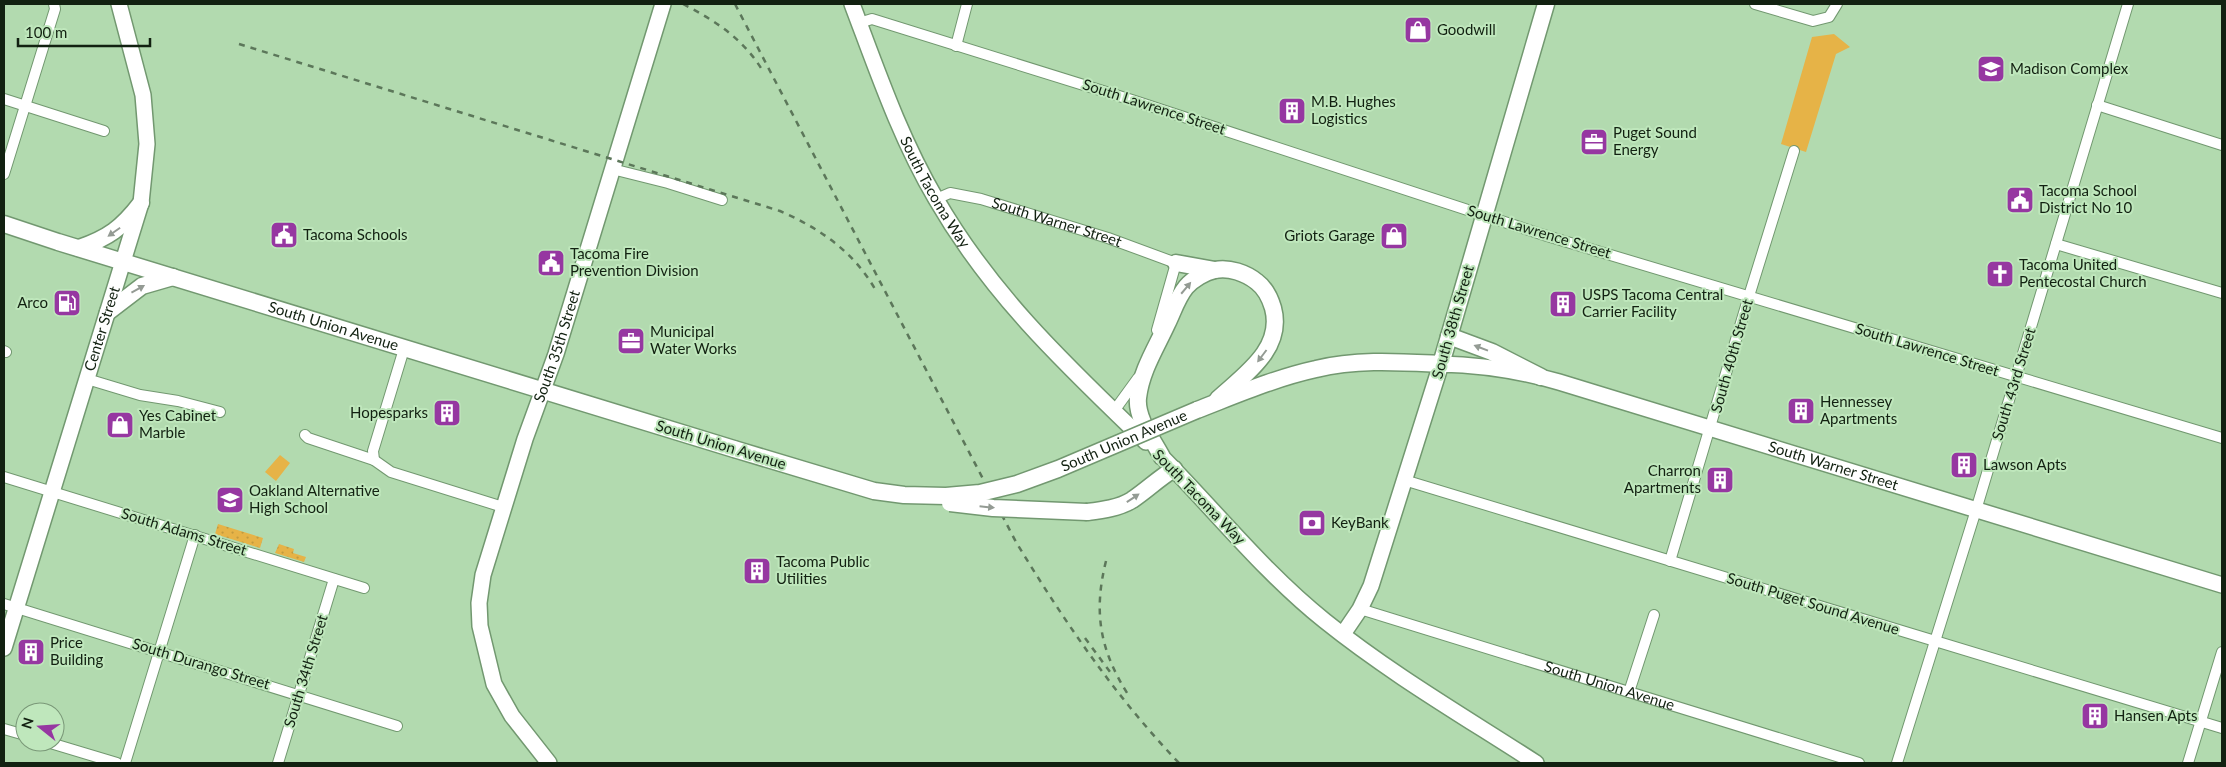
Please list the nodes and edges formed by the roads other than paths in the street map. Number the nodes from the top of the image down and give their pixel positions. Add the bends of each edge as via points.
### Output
1 (54, 4) edge
2 (119, 4) edge
3 (663, 4) edge
4 (852, 4) edge
5 (967, 4) edge
6 (1546, 4) edge
7 (1755, 4) edge
8 (1837, 4) edge
9 (2128, 4) edge
10 (859, 23) junction
11 (956, 46) junction
12 (4, 99) edge
13 (2097, 105) junction
14 (26, 106) junction
15 (104, 131) dead end
16 (2222, 145) edge
17 (1794, 151) dead end
18 (612, 170) junction
19 (4, 174) edge
20 (936, 199) junction
21 (722, 200) dead end
22 (142, 204) junction
23 (1483, 215) junction
24 (4, 224) edge
25 (2056, 244) junction
26 (79, 248) junction
27 (125, 262) junction
28 (1176, 263) junction
29 (1215, 270) junction
30 (173, 277) junction
31 (2222, 293) edge
32 (1749, 296) junction
33 (108, 312) junction
34 (1449, 336) junction
35 (404, 349) junction
36 (1148, 362) junction
37 (1441, 364) junction
38 (2016, 376) junction
39 (1541, 377) junction
40 (86, 379) junction
41 (543, 391) junction
42 (1213, 404) junction
43 (1114, 411) junction
44 (220, 412) dead end
45 (1711, 427) junction
46 (305, 435) dead end
47 (2222, 438) edge
48 (1162, 457) junction
49 (374, 460) junction
50 (1174, 469) junction
51 (4, 477) edge
52 (1404, 480) junction
53 (52, 492) junction
54 (904, 495) junction
55 (503, 507) junction
56 (1976, 510) junction
57 (195, 535) junction
58 (1670, 561) junction
59 (334, 579) junction
60 (2222, 585) edge
61 (364, 588) dead end
62 (10, 606) edge
63 (1360, 609) junction
64 (1654, 615) dead end
65 (1343, 634) junction
66 (1935, 641) junction
67 (4, 648) edge
68 (159, 651) junction
69 (2222, 652) edge
70 (1629, 692) junction
71 (299, 694) junction
72 (2201, 722) junction
73 (397, 726) dead end
74 (2222, 728) edge
75 (65, 747) edge
76 (117, 763) edge
77 (125, 763) edge
78 (278, 763) edge
79 (549, 763) edge
80 (1536, 763) edge
81 (1859, 763) edge
82 (1897, 763) edge
83 (2188, 763) edge

1 - 14 street
2 - 22 street, Center Street via 143,95 147,144
3 - 18 street, South 35th Street
4 - 10 street, South Tacoma Way
5 - 11 street
6 - 23 main road, South 38th Street
7 - 8 street via 1813,21 1827,19
9 - 13 street, South 43rd Street
10 - 11 street, South Lawrence Street via 872,19
10 - 20 street, South Tacoma Way via 896,118
11 - 23 street, South Lawrence Street
12 - 14 street
13 - 16 street
13 - 25 street, South 43rd Street
14 - 15 street
14 - 19 street
17 - 32 street, South 40th Street
18 - 21 street via 674,184
18 - 41 street, South 35th Street
20 - 28 street, South Warner Street via 950,193 981,199 1108,238
20 - 43 street, South Tacoma Way via 979,265 1012,307
22 -> 26 main road via 112,234
22 - 27 street, Center Street
23 - 32 street, South Lawrence Street
23 - 34 main road, South 38th Street
24 - 26 main road, South Union Avenue
25 - 31 street
25 - 38 street, South 43rd Street
26 - 27 main road, South Union Avenue
27 - 30 main road, South Union Avenue
27 - 33 street, Center Street
28 - 29 main road
28 - 36 street
36 -> 29 main road via 1186,286
29 -> 42 main road via 1238,272 1260,284 1271,299 1275,317 1273,337 1259,361
33 -> 30 main road via 142,286
30 - 35 main road, South Union Avenue
32 - 38 street, South Lawrence Street
32 - 45 street, South 40th Street
33 - 40 street, Center Street
34 - 37 main road, South 38th Street
39 -> 34 main road via 1492,352
35 - 41 main road, South Union Avenue
35 - 49 street via 373,451
36 - 43 street
36 - 48 main road via 1138,398 1139,412
37 - 39 street, South Warner Street via 1477,366
37 - 42 main road, South Union Avenue via 1382,361 1317,369
37 - 52 street, South 38th Street
38 - 47 street, South Lawrence Street
38 - 56 street, South 43rd Street
39 - 45 street, South Warner Street
40 - 44 street via 140,395
40 - 53 street, Center Street
41 - 54 main road, South Union Avenue, bridge via 865,488
41 - 55 street, South 35th Street
42 - 54 main road, South Union Avenue, bridge via 1017,484 980,494
43 - 48 street, South Tacoma Way
45 - 56 street, South Warner Street
45 - 58 street, South 40th Street
46 - 49 street
48 - 50 street, South Tacoma Way
49 - 55 street via 391,472
54 -> 50 main road, bridge via 993,508 1109,510 1132,500
50 - 65 street, South Tacoma Way via 1269,571
51 - 53 street, South Adams Street
52 - 58 street, South Puget Sound Avenue
52 - 63 street, South 38th Street via 1371,586
53 - 57 street, South Adams Street
53 - 62 street, Center Street
55 - 79 street, South 35th Street via 483,575 479,603 483,645 494,684 512,716
56 - 60 street, South Warner Street
56 - 66 street, South 43rd Street
57 - 59 street, South Adams Street
57 - 68 street
58 - 66 street, South Puget Sound Avenue
59 - 61 street, South Adams Street
59 - 71 street, South 34th Street
62 - 67 street, Center Street
62 - 68 street, South Durango Street
63 - 65 street, South 38th Street
63 - 70 street, South Union Avenue
64 - 70 street
65 - 80 street, South Tacoma Way via 1396,673
66 - 72 street, South Puget Sound Avenue
66 - 82 street, South 43rd Street
68 - 71 street, South Durango Street
68 - 77 street
69 - 72 street
70 - 81 street, South Union Avenue
71 - 73 street, South Durango Street
71 - 78 street, South 34th Street
72 - 74 street, South Puget Sound Avenue
72 - 83 street
75 - 76 street

